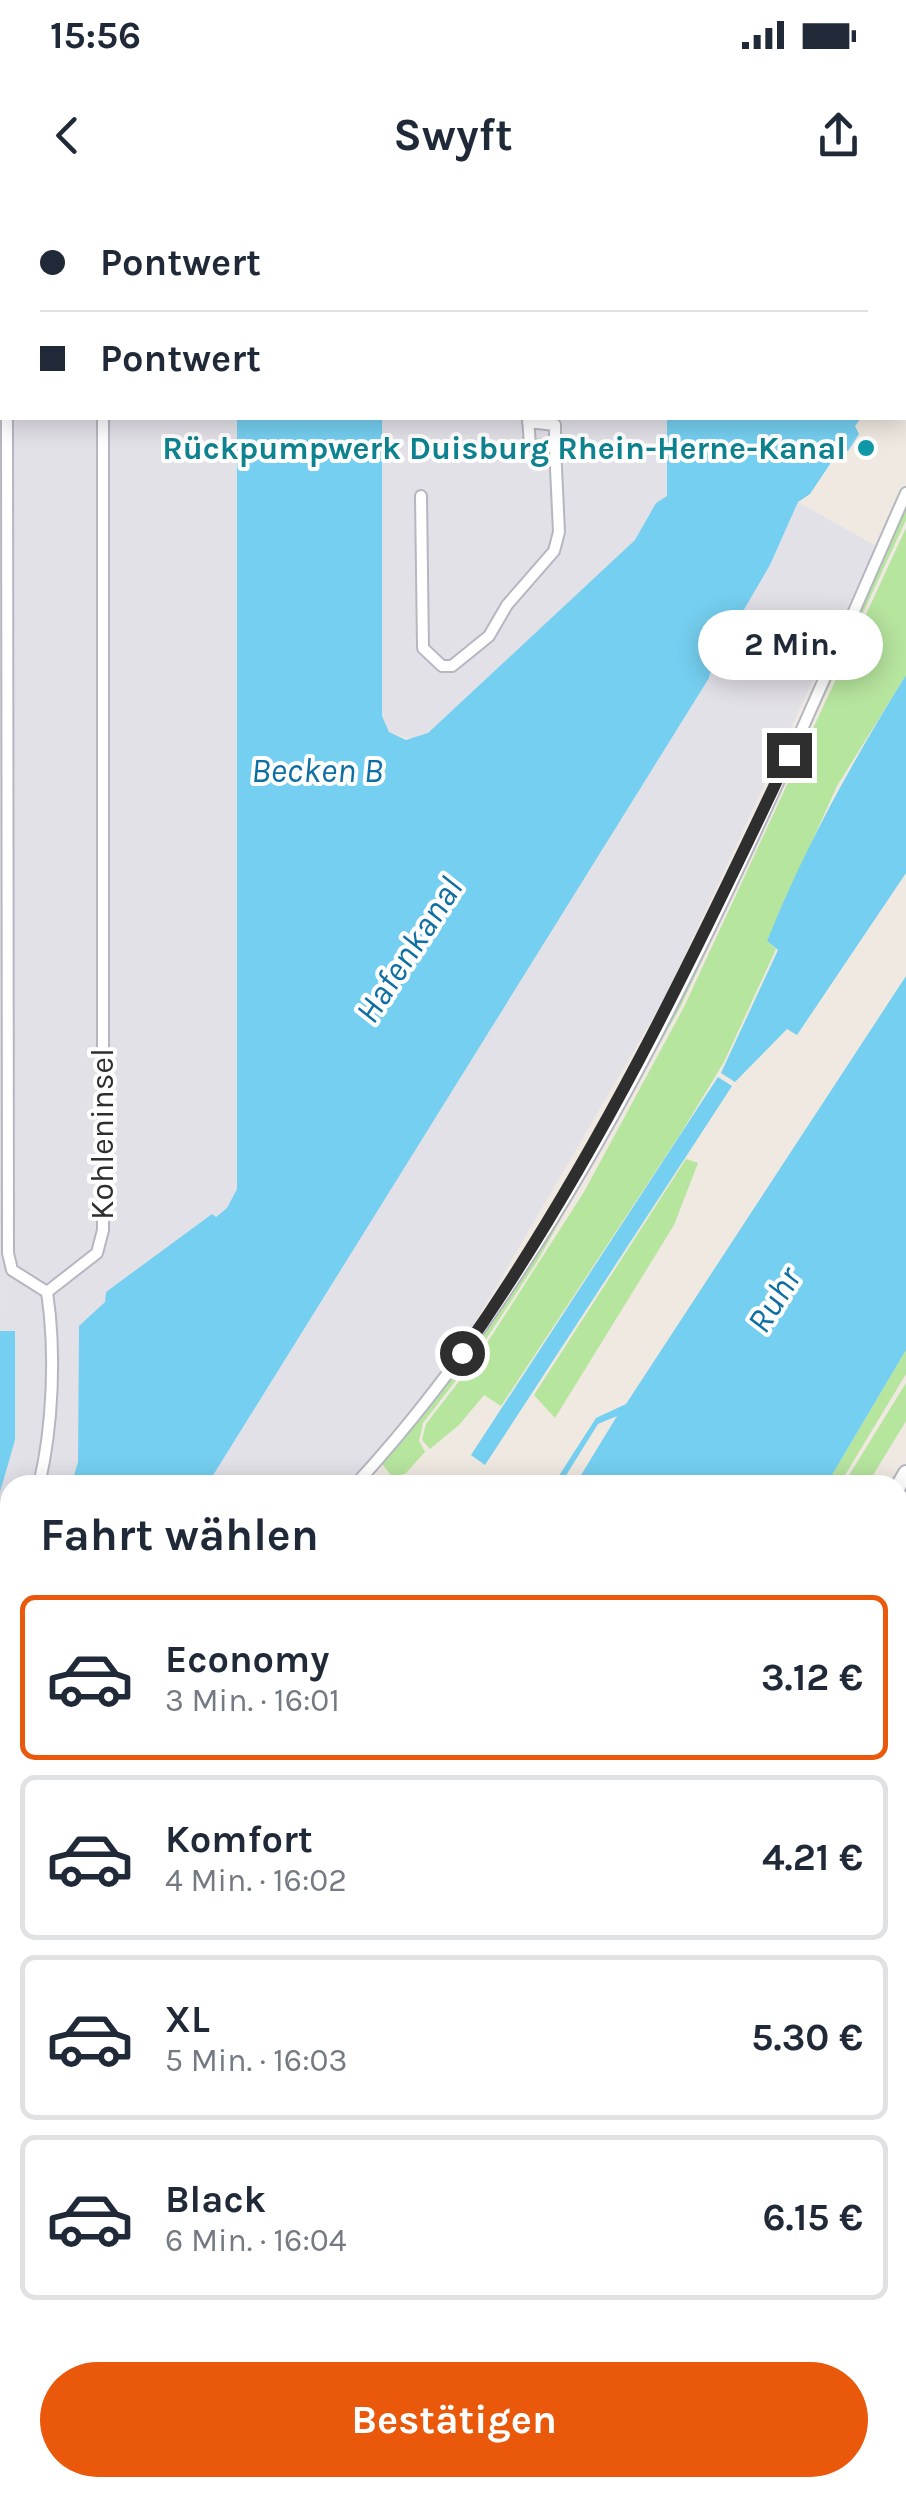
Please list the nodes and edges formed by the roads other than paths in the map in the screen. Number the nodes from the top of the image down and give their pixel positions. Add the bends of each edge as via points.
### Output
1 (7, 420) edge
2 (102, 420) edge
3 (528, 420) edge
4 (555, 447) junction
5 (906, 493) edge
6 (421, 496) dead end
7 (46, 1292) junction
8 (40, 1475) edge
9 (363, 1475) edge

1 - 7 street via 8,1252 12,1270
2 - 7 street, Kohleninsel via 103,1230 97,1253
3 - 4 street via 555,425
3 - 4 street via 530,445
4 - 6 street via 554,551 489,636 452,666 442,666 423,648
5 - 9 street via 724,892 578,1174 441,1383
7 - 8 street

